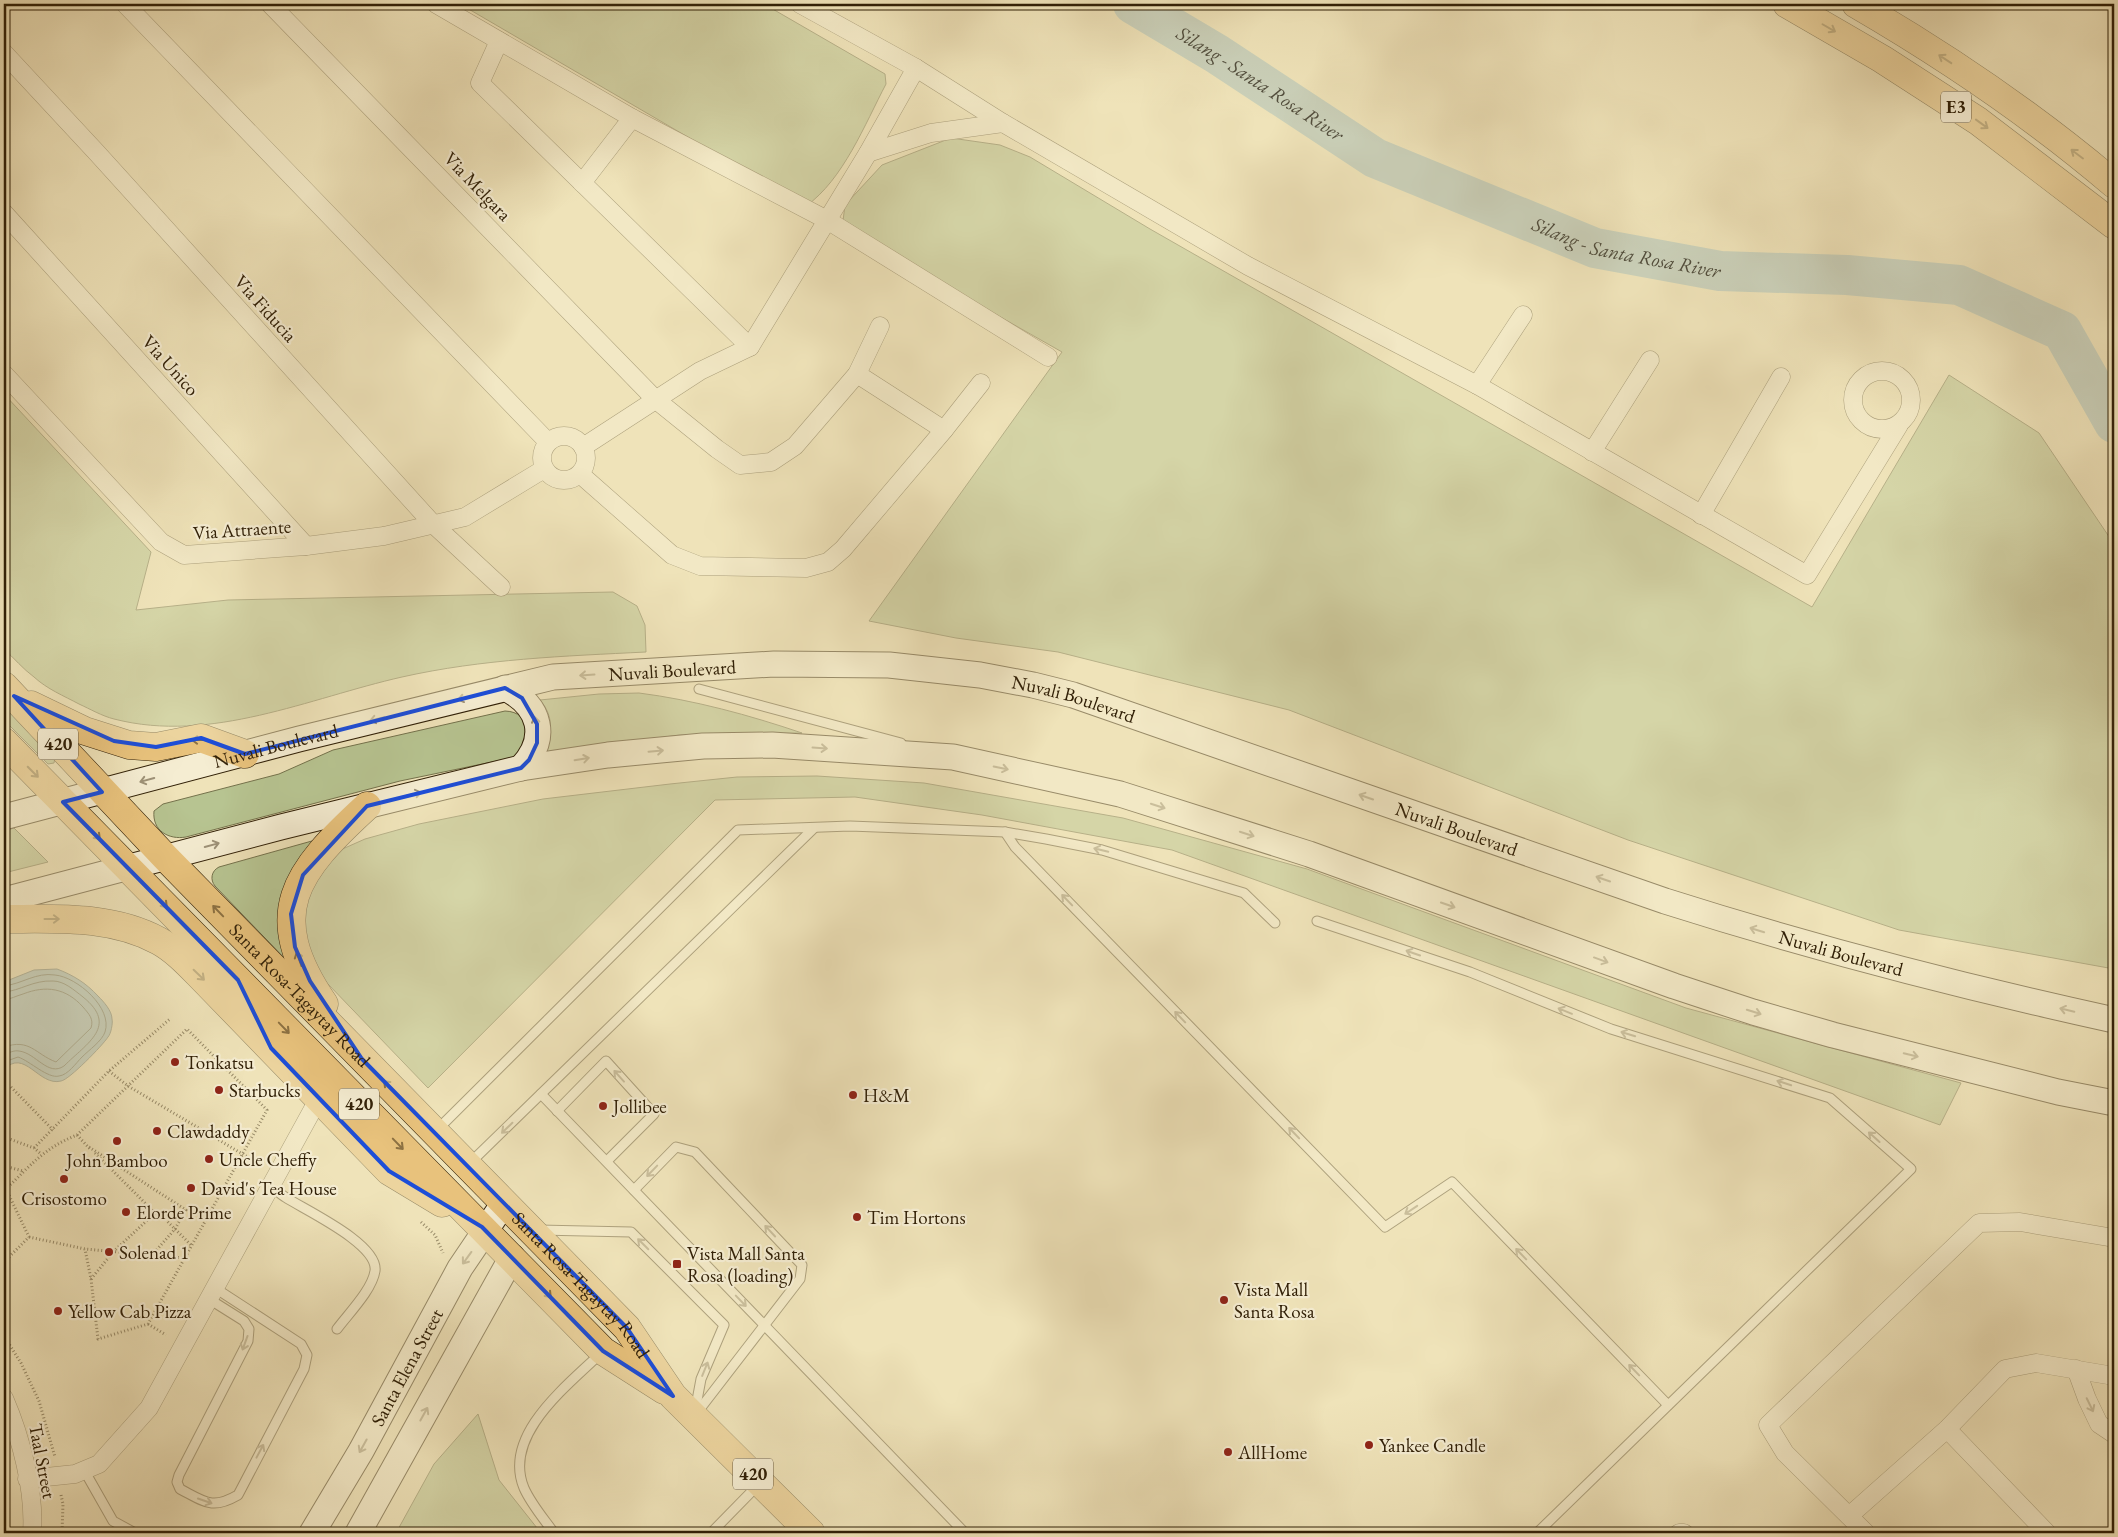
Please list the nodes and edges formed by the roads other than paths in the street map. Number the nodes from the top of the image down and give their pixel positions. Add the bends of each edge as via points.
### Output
1 (125, 4) edge
2 (270, 4) edge
3 (436, 4) edge
4 (800, 4) edge
5 (1787, 4) edge
6 (1856, 4) edge
7 (499, 41) junction
8 (4, 53) edge
9 (916, 68) junction
10 (632, 118) junction
11 (1003, 123) junction
12 (868, 153) junction
13 (582, 183) junction
14 (2114, 184) edge
15 (4, 214) edge
16 (827, 220) junction
17 (2114, 226) edge
18 (1523, 315) dead end
19 (880, 326) dead end
20 (750, 347) junction
21 (1048, 357) dead end
22 (1650, 360) dead end
23 (4, 374) edge
24 (857, 374) junction
25 (1781, 377) dead end
26 (981, 383) dead end
27 (1477, 385) junction
28 (655, 399) junction
29 (1899, 425) dead end
30 (944, 430) junction
31 (548, 442) junction
32 (583, 447) junction
33 (1592, 452) junction
34 (544, 469) junction
35 (580, 474) junction
36 (1701, 515) junction
37 (433, 524) junction
38 (306, 546) junction
39 (501, 587) dead end
40 (505, 688) junction
41 (699, 688) dead end
42 (9, 691) edge
43 (4, 742) edge
44 (245, 754) junction
45 (953, 757) junction
46 (521, 768) junction
47 (102, 792) junction
48 (63, 802) junction
49 (367, 806) junction
50 (4, 817) edge
51 (814, 828) junction
52 (1005, 832) junction
53 (165, 857) junction
54 (127, 867) junction
55 (4, 900) edge
56 (4, 919) edge
57 (1317, 921) dead end
58 (1275, 923) dead end
59 (238, 980) junction
60 (2114, 1020) edge
61 (270, 1048) junction
62 (362, 1059) junction
63 (542, 1094) junction
64 (319, 1098) junction
65 (2114, 1103) edge
66 (557, 1110) junction
67 (435, 1132) junction
68 (606, 1161) junction
69 (468, 1165) junction
70 (273, 1179) junction
71 (634, 1190) junction
72 (504, 1203) junction
73 (484, 1229) junction
74 (530, 1230) junction
75 (2114, 1238) edge
76 (512, 1257) junction
77 (212, 1293) junction
78 (764, 1325) junction
79 (337, 1329) dead end
80 (603, 1351) junction
81 (2076, 1369) junction
82 (2114, 1376) edge
83 (673, 1396) junction
84 (4, 1398) edge
85 (1668, 1405) junction
86 (694, 1416) junction
87 (1947, 1429) junction
88 (2114, 1434) edge
89 (84, 1470) junction
90 (27, 1479) junction
91 (762, 1482) junction
92 (1849, 1516) junction
93 (32, 1533) edge
94 (135, 1533) edge
95 (312, 1533) edge
96 (358, 1533) edge
97 (554, 1533) edge
98 (711, 1533) edge
99 (811, 1533) edge
100 (965, 1533) edge
101 (1537, 1533) edge
102 (1866, 1533) edge
103 (2047, 1533) edge

1 - 31 street
2 - 28 street, Via Melgara
3 - 7 street
4 - 9 street
5 -> 17 main road, E3 via 1882,59 1978,121
14 -> 6 main road, E3 via 1996,92
7 - 10 street
7 - 13 street via 480,83
8 - 37 street, Via Fiducia
9 - 11 street
9 - 12 street
10 - 13 street
10 - 16 street
11 - 12 street via 931,134
11 - 27 street via 1248,266
12 - 16 street
13 - 20 street
15 - 38 street, Via Unico
16 - 20 street
16 - 21 street
18 - 27 street
19 - 24 street, Via Melgara
20 - 28 street via 700,371
22 - 33 street
23 - 38 street, Via Attraente via 161,542 184,555
24 - 28 street, Via Melgara via 795,446 771,462 740,465
24 - 30 street
25 - 36 street
26 - 30 street
27 - 33 street
28 - 32 street
29 - 36 street via 1807,575
30 - 35 street via 843,549 828,562 806,568 700,566 672,555
31 - 32 street via 567,436
31 - 34 street via 543,450
32 - 35 street via 586,461
33 - 36 street
34 - 35 street via 550,476 565,480
34 - 37 street, Via Attraente via 465,517
37 - 38 street, Via Attraente via 384,536
37 - 39 street, Via Fiducia
40 -> 44 main road, Nuvali Boulevard
46 -> 40 main road via 533,752 537,724 522,698
60 -> 40 main road, Nuvali Boulevard via 1757,930 1665,901 1122,711 1033,685 889,665 774,664 553,677
41 - 45 lane, Nuvali Boulevard
44 -> 42 main road via 201,738 156,747 114,741 71,725
42 - 47 main road, Santa Rosa-Tagaytay Road / 420
43 -> 48 main road, Santa Rosa-Tagaytay Road / 420
44 -> 47 main road, Nuvali Boulevard
46 -> 45 main road, Nuvali Boulevard via 703,746 772,745
45 -> 65 main road, Nuvali Boulevard via 1138,800 1308,854 1753,1012 2058,1092
49 -> 46 main road, Nuvali Boulevard
47 - 48 main road, Nuvali Boulevard
47 - 53 main road, Santa Rosa-Tagaytay Road / 420
48 - 50 main road, Nuvali Boulevard
48 -> 54 main road, Santa Rosa-Tagaytay Road / 420
53 -> 49 main road, Nuvali Boulevard
62 -> 49 main road via 318,996 301,965 291,931 291,914 302,875
51 - 52 lane via 850,826
51 - 63 lane
51 - 67 lane via 738,830
58 -> 52 lane via 1244,893 1102,850
85 -> 52 lane via 1452,1182 1385,1227 1015,847
53 - 54 main road, Nuvali Boulevard
62 -> 53 main road, Santa Rosa-Tagaytay Road / 420
54 - 55 main road, Nuvali Boulevard
54 -> 59 main road, Santa Rosa-Tagaytay Road / 420
56 -> 61 main road via 97,921 141,932 180,956
85 -> 57 lane via 1911,1169 1830,1098 1611,1029 1470,972
59 - 61 main road
59 -> 73 main road, Santa Rosa-Tagaytay Road / 420
61 - 64 main road
67 -> 62 main road, Santa Rosa-Tagaytay Road / 420
63 - 66 lane
63 -> 69 lane
64 - 70 street
64 - 73 main road via 389,1171
66 - 68 lane
68 -> 66 lane via 654,1114 606,1061
67 - 69 main road, Santa Rosa-Tagaytay Road / 420
68 - 71 lane
69 - 72 main road, Santa Rosa-Tagaytay Road / 420
70 - 77 street
70 - 79 lane via 284,1196 345,1232 373,1259 376,1269 371,1284
71 -> 78 lane
78 -> 71 lane via 800,1279 802,1265 695,1152 676,1147
72 - 73 main road, Santa Elena Street
72 - 74 main road, Santa Rosa-Tagaytay Road / 420
73 - 76 main road, Santa Rosa-Tagaytay Road / 420
73 -> 95 main road, Santa Elena Street
74 - 83 main road, Santa Rosa-Tagaytay Road / 420 via 627,1328
86 -> 74 lane via 701,1379 724,1325 631,1232
75 - 92 street via 2020,1222 1979,1223 1768,1425 1785,1454
76 -> 80 main road, Santa Rosa-Tagaytay Road / 420
96 -> 76 main road, Santa Elena Street
77 -> 77 lane via 244,1321 249,1330 248,1341 177,1482 180,1489 209,1504 224,1503 238,1495 304,1369 307,1355 301,1344
77 - 89 street via 149,1408 99,1464
78 - 86 lane
78 - 100 lane
80 - 83 main road, Santa Rosa-Tagaytay Road / 420
80 - 97 lane via 548,1406 522,1445 519,1466 524,1489
81 - 82 street
81 - 87 street via 2036,1364 2005,1369
81 -> 88 street via 2099,1424
83 - 86 main road, Santa Rosa-Tagaytay Road / 420
84 - 90 street, Taal Street via 15,1422
85 - 101 lane
86 - 91 main road, Santa Rosa-Tagaytay Road / 420
87 - 92 street
87 - 103 street
89 - 90 street
89 - 94 lane via 113,1521
90 - 93 street, Taal Street
91 - 98 lane
91 - 99 main road, Santa Rosa-Tagaytay Road / 420
92 - 102 street

